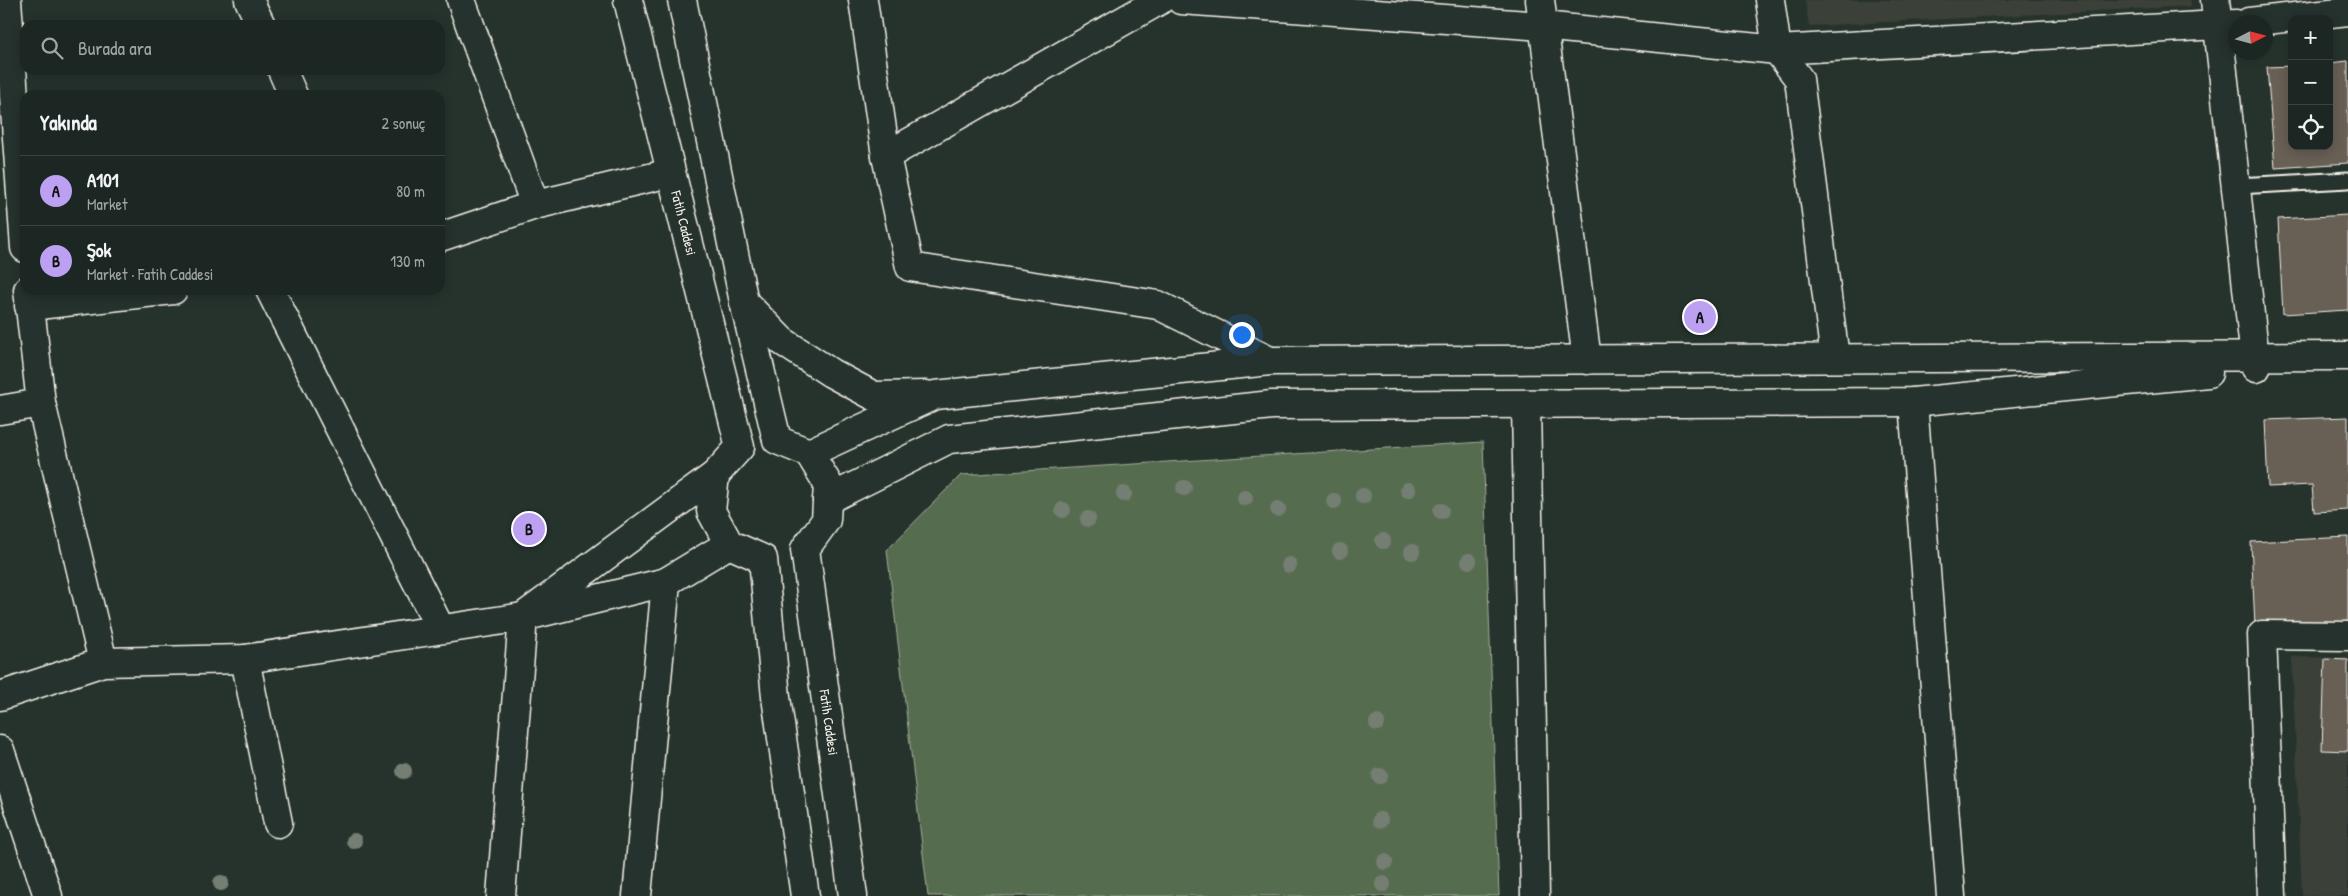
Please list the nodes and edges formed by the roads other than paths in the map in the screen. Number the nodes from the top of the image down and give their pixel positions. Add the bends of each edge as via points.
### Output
1 (7, 0) edge
2 (249, 0) edge
3 (461, 0) edge
4 (628, 0) edge
5 (682, 0) edge
6 (863, 0) edge
7 (1160, 0) edge
8 (1181, 0) edge
9 (1540, 0) edge
10 (1770, 0) edge
11 (2348, 11) edge
12 (2223, 17) edge
13 (2273, 19) edge
14 (258, 20) edge
15 (1544, 26) junction
16 (1776, 50) junction
17 (284, 75) edge
18 (291, 90) edge
19 (886, 156) junction
20 (670, 173) junction
21 (20, 179) edge
22 (2348, 180) edge
23 (2236, 186) junction
24 (535, 205) junction
25 (445, 235) edge
26 (83, 295) edge
27 (273, 295) edge
28 (29, 298) edge
29 (744, 302) junction
30 (2348, 357) edge
31 (1835, 358) junction
32 (1586, 360) junction
33 (1270, 361) junction
34 (2255, 362) junction
35 (935, 395) junction
36 (1913, 402) junction
37 (41, 403) junction
38 (1526, 404) junction
39 (0, 410) edge
40 (776, 440) junction
41 (740, 447) junction
42 (809, 453) junction
43 (715, 475) junction
44 (827, 500) junction
45 (729, 544) junction
46 (805, 548) junction
47 (763, 560) junction
48 (666, 582) junction
49 (522, 617) junction
50 (440, 628) junction
51 (2348, 636) edge
52 (245, 659) junction
53 (103, 662) junction
54 (0, 696) edge
55 (0, 750) edge
56 (278, 823) dead end
57 (48, 896) edge
58 (501, 896) edge
59 (637, 896) edge
60 (805, 896) edge
61 (853, 896) edge
62 (1536, 896) edge
63 (1951, 896) edge
64 (2272, 896) edge

1 - 21 street
2 - 14 street
3 - 24 street
4 - 20 street, Fatih Caddesi
5 - 29 street
6 - 19 street
7 - 19 street
8 - 15 street
9 - 15 street
10 - 16 street
11 - 13 street
12 - 16 street
12 - 23 street
15 - 16 street
15 - 32 street
16 - 31 street via 1799,79
17 - 18 street
19 - 33 street via 910,266 1158,305
20 - 24 street
20 - 41 street, Fatih Caddesi
22 - 23 lane
23 - 34 street
24 - 25 street
26 - 28 street
27 - 50 street
28 - 37 street
29 - 35 street via 782,341 874,396
29 - 40 street
30 - 34 street
31 - 32 street
31 - 34 street
32 - 33 street
33 - 35 street
34 - 36 street
35 - 42 street
36 - 38 street
36 - 63 street
37 - 39 street
37 - 53 street
38 - 44 street via 1272,405 949,439
38 - 62 street
40 - 41 street
40 - 42 street
41 - 43 street
42 - 44 street via 828,484
43 - 45 street via 711,511
43 - 49 street
44 - 46 street via 826,520
45 - 47 street
45 - 48 street
46 - 47 street
46 - 61 street, Fatih Caddesi
47 - 60 street via 776,697
48 - 49 street
48 - 59 street
49 - 50 street
49 - 58 street
50 - 52 street
51 - 64 street via 2262,635
52 - 53 street
52 - 56 street
53 - 54 street
55 - 57 street

